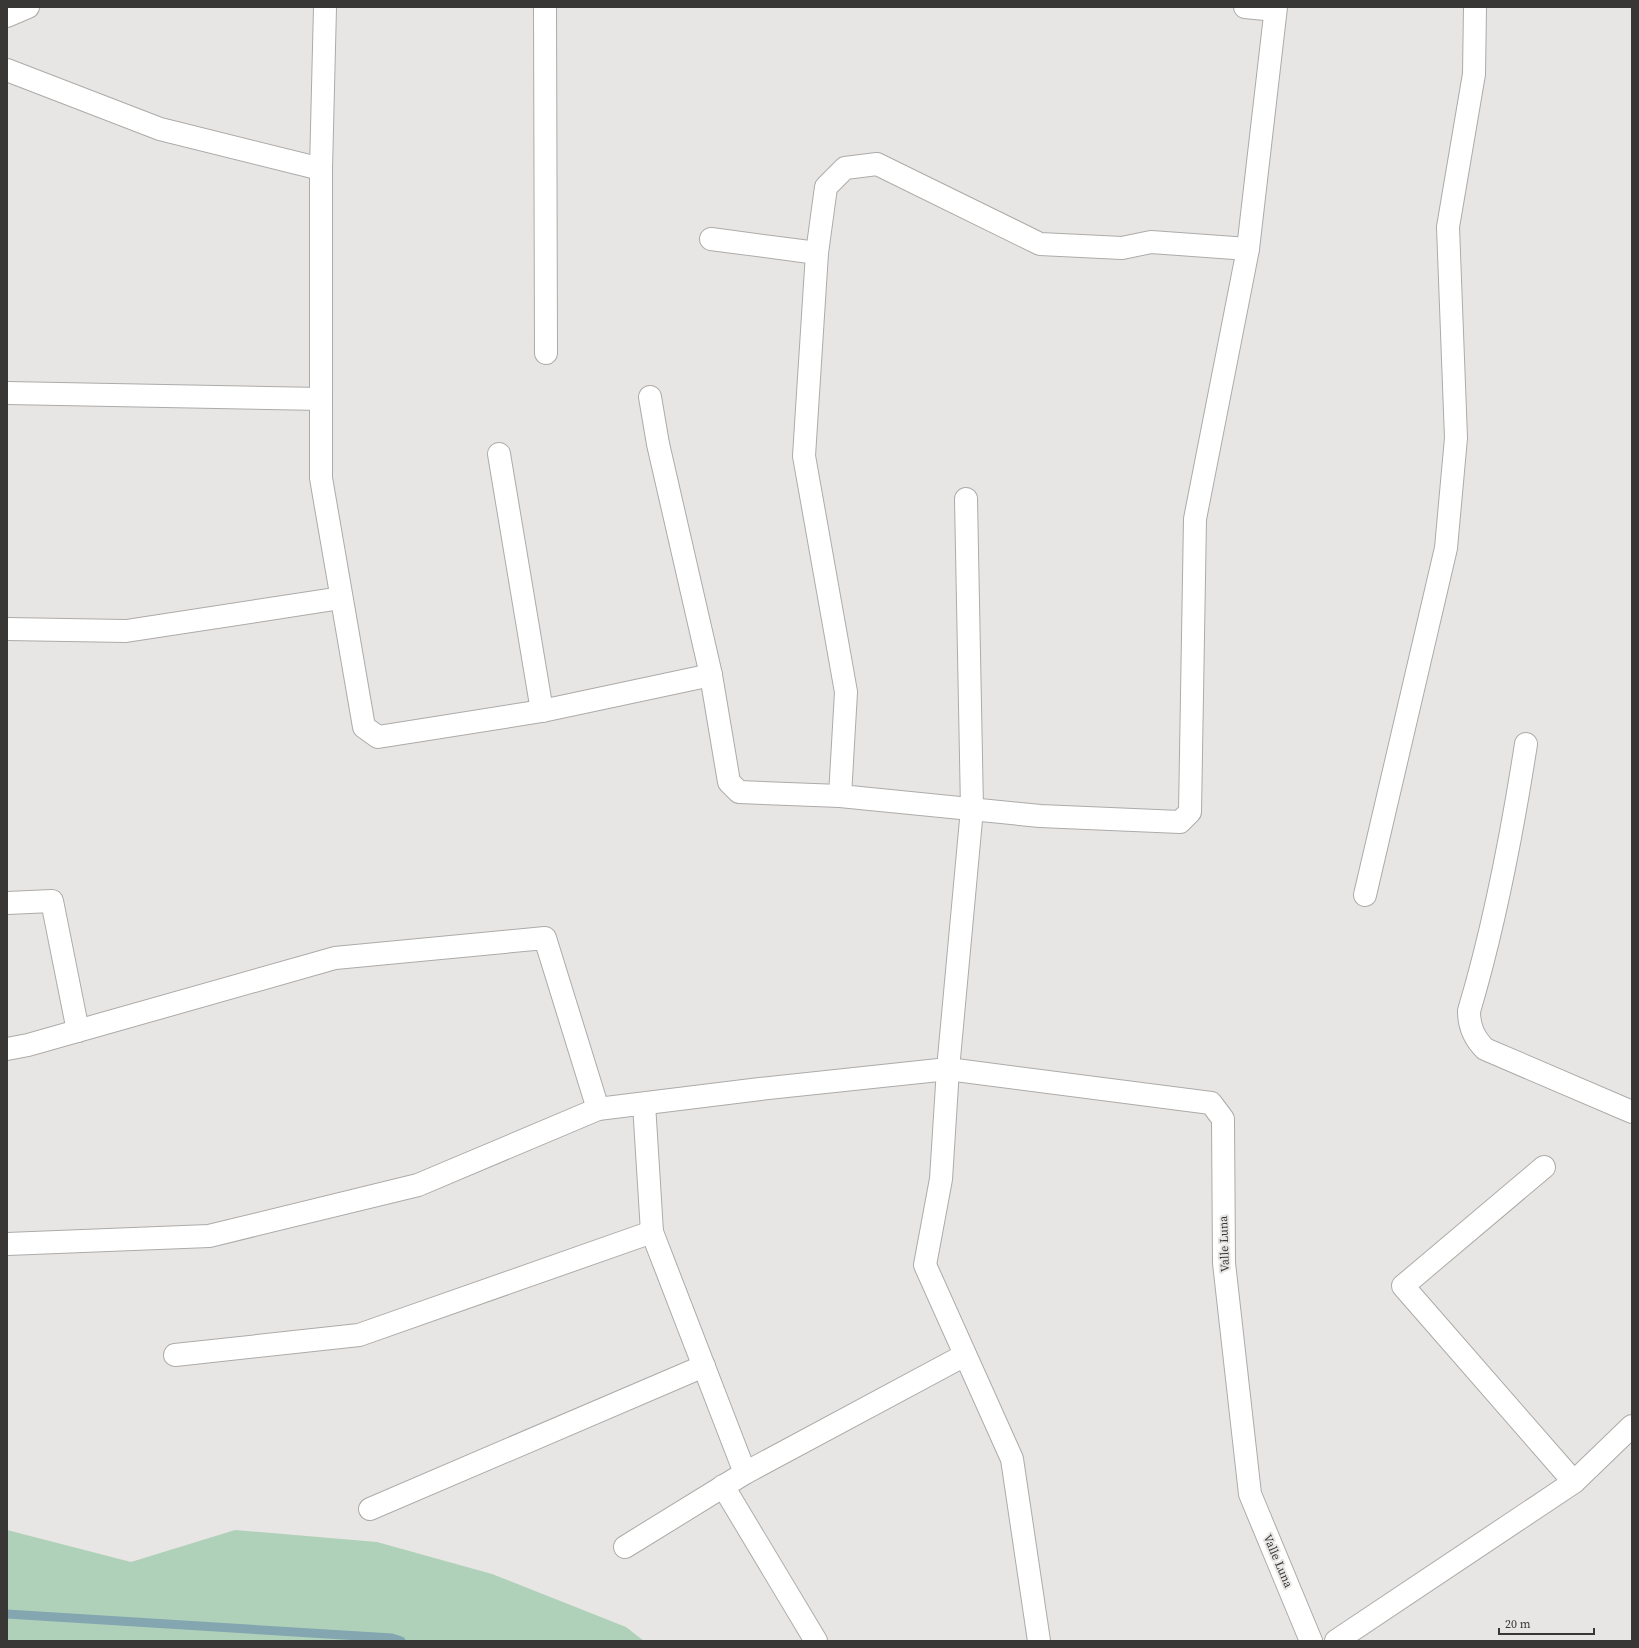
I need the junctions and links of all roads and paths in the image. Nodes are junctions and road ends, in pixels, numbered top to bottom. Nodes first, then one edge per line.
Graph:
1 (28, 7) edge
2 (325, 7) edge
3 (545, 7) edge
4 (1245, 7) edge
5 (1475, 7) edge
6 (1275, 8) edge
7 (7, 16) edge
8 (7, 70) edge
9 (321, 170) junction
10 (711, 239) dead end
11 (1248, 248) junction
12 (818, 253) junction
13 (546, 353) dead end
14 (7, 393) edge
15 (650, 397) dead end
16 (320, 399) junction
17 (499, 454) dead end
18 (966, 500) dead end
19 (341, 598) junction
20 (7, 628) edge
21 (711, 675) junction
22 (542, 711) junction
23 (1526, 744) dead end
24 (840, 796) junction
25 (972, 809) junction
26 (1365, 895) dead end
27 (7, 903) edge
28 (78, 1031) junction
29 (7, 1049) edge
30 (948, 1069) junction
31 (644, 1104) junction
32 (598, 1109) junction
33 (1632, 1112) edge
34 (1544, 1168) dead end
35 (652, 1232) junction
36 (7, 1244) edge
37 (175, 1355) dead end
38 (966, 1355) junction
39 (704, 1366) junction
40 (1632, 1426) edge
41 (745, 1473) junction
42 (1574, 1482) junction
43 (723, 1486) junction
44 (370, 1509) dead end
45 (625, 1547) dead end
46 (816, 1641) edge
47 (1039, 1641) edge
48 (1311, 1641) edge
49 (1336, 1641) edge

1 - 7 street
2 - 9 street
3 - 13 street
4 - 6 street
5 - 26 street
6 - 11 street
8 - 9 street
9 - 16 street
10 - 12 street
11 - 12 street
11 - 25 street
12 - 24 street
14 - 16 street
15 - 21 street
16 - 19 street
17 - 22 street
18 - 25 street
19 - 20 street
19 - 22 street
21 - 22 street
21 - 24 street
23 - 33 street
24 - 25 street
25 - 30 street
27 - 28 street
28 - 29 street
28 - 32 street
30 - 31 street, Valle Luna
30 - 38 street
30 - 48 street, Valle Luna
31 - 32 street, Valle Luna
31 - 35 street
32 - 36 street, Valle Luna
34 - 42 street
35 - 37 street
35 - 39 street
38 - 41 street
38 - 47 street
39 - 41 street
39 - 44 street
40 - 42 street
41 - 43 street
42 - 49 street
43 - 45 street
43 - 46 street

